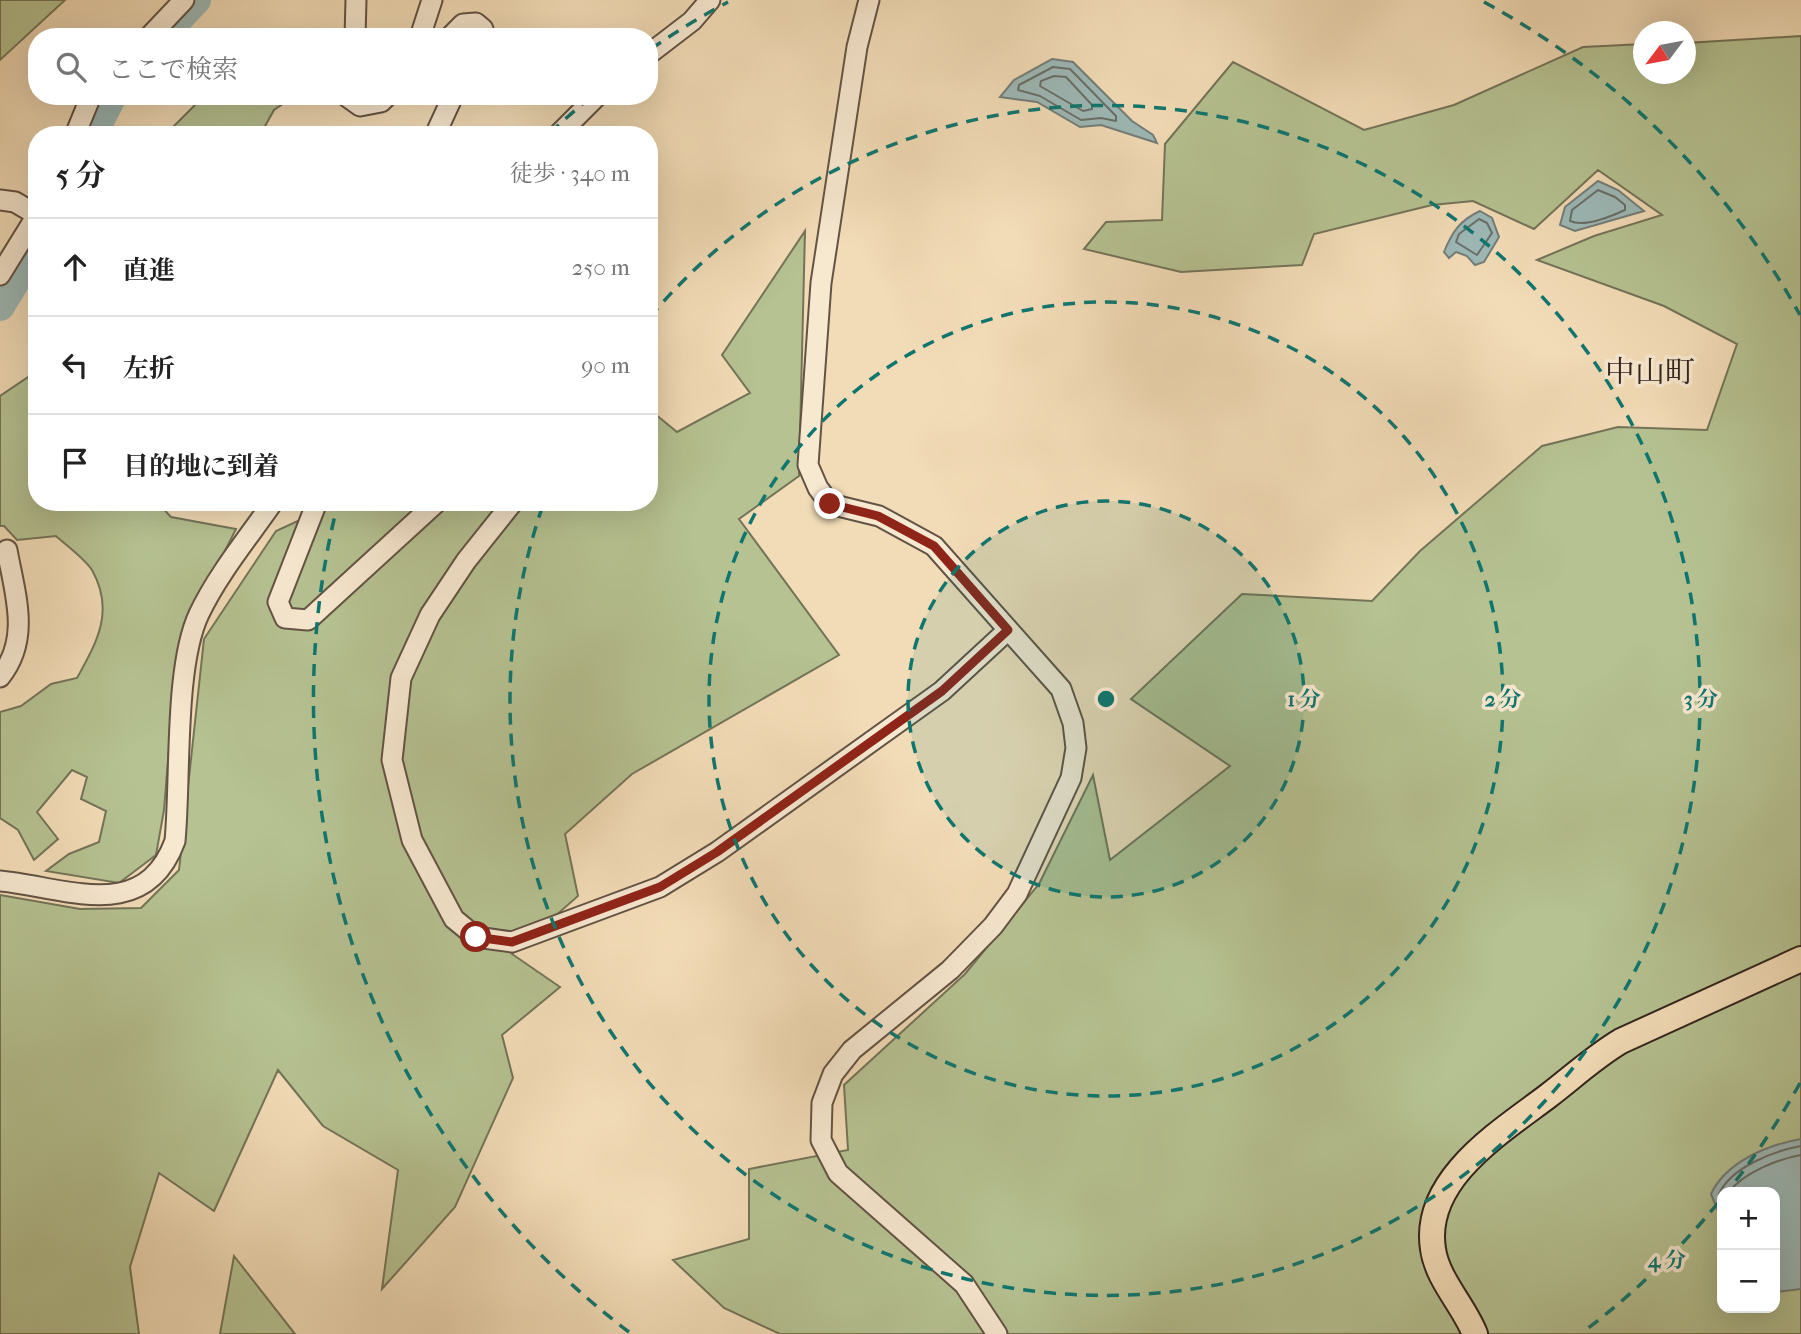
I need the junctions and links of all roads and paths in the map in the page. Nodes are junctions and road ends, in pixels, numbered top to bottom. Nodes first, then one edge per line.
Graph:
1 (184, 0) edge
2 (356, 0) edge
3 (432, 0) edge
4 (710, 0) edge
5 (869, 0) edge
6 (158, 28) edge
7 (355, 28) edge
8 (423, 28) edge
9 (459, 28) edge
10 (482, 28) edge
11 (658, 47) edge
12 (87, 105) edge
13 (449, 105) edge
14 (588, 105) edge
15 (79, 126) edge
16 (439, 126) edge
17 (567, 126) edge
18 (0, 200) edge
19 (28, 210) edge
20 (28, 230) edge
21 (0, 275) edge
22 (267, 511) edge
23 (313, 511) edge
24 (427, 511) edge
25 (506, 511) edge
26 (7, 550) dead end
27 (1008, 630) junction
28 (0, 677) edge
29 (0, 881) edge
30 (1801, 959) edge
31 (997, 1334) edge
32 (1475, 1334) edge

1 - 6 street
2 - 7 street
3 - 8 street
4 - 11 street
5 - 27 street
9 - 10 street
12 - 15 street
13 - 16 street
14 - 17 street
18 - 19 street
20 - 21 street
22 - 29 street
23 - 24 street
25 - 27 street
26 - 28 street
27 - 31 street
30 - 32 main road

